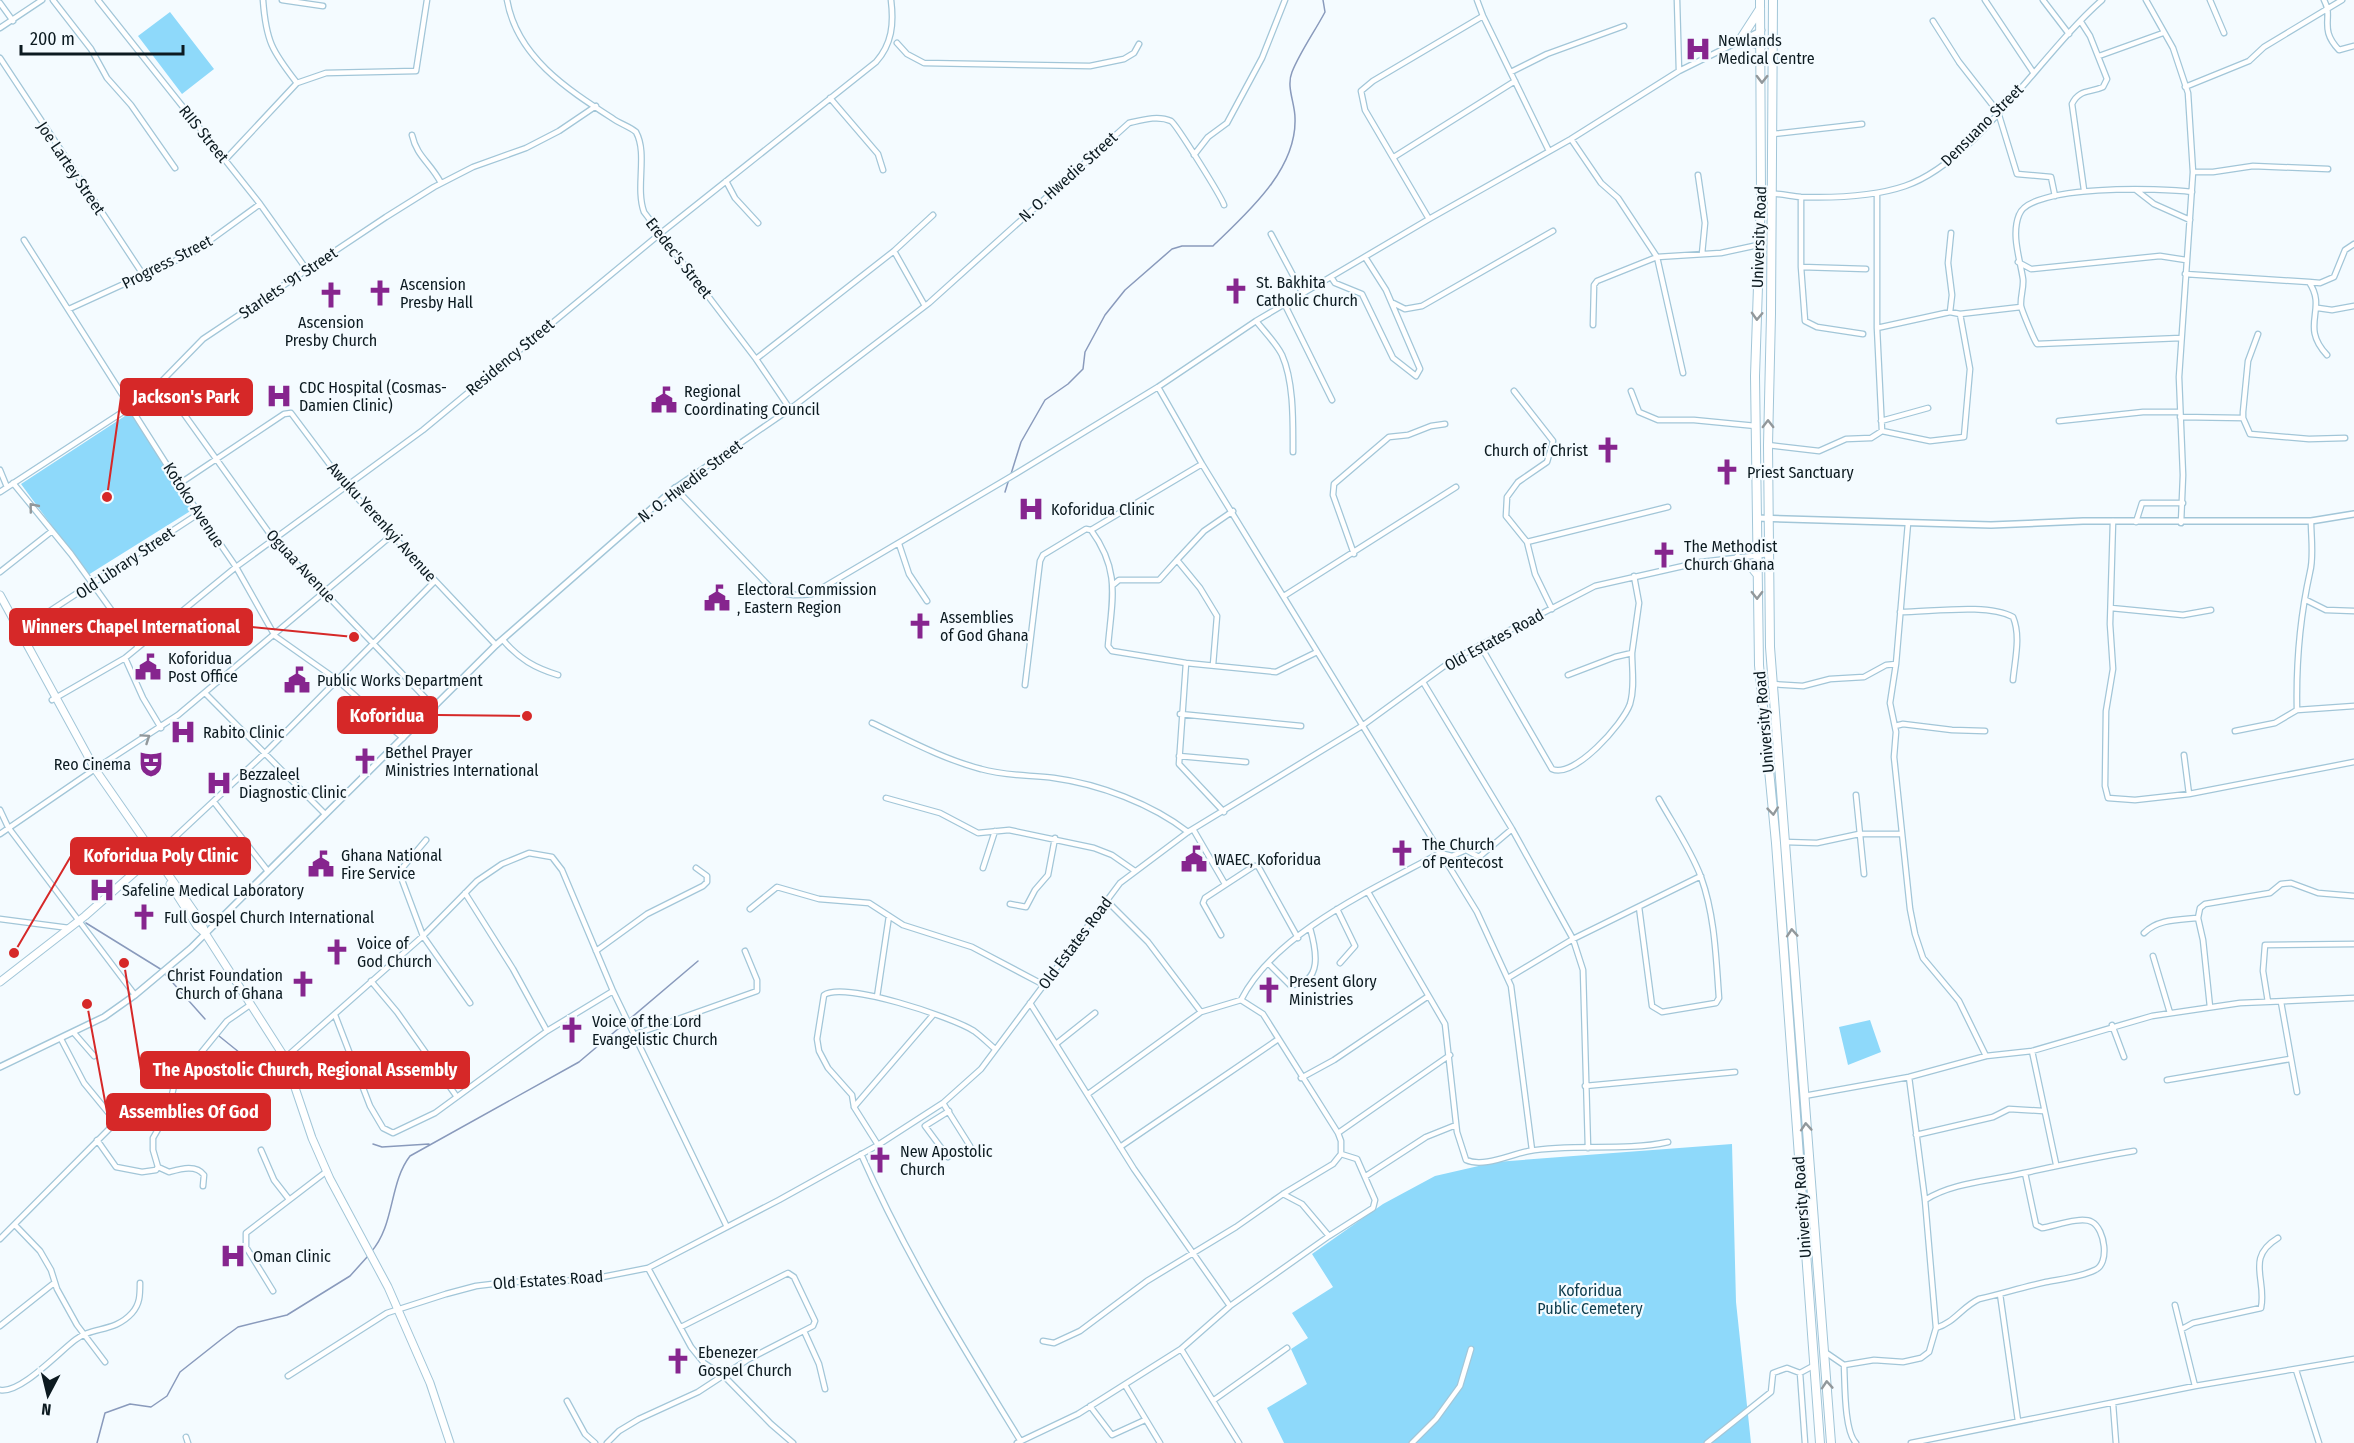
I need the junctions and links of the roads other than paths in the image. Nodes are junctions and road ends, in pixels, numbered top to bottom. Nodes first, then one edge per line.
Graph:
1 (42, 0) edge
2 (53, 0) edge
3 (98, 0) edge
4 (263, 0) edge
5 (282, 0) edge
6 (427, 0) edge
7 (507, 0) edge
8 (891, 0) edge
9 (1285, 0) edge
10 (1478, 0) edge
11 (1677, 0) edge
12 (1773, 0) edge
13 (1985, 0) edge
14 (2043, 0) edge
15 (2102, 0) edge
16 (2146, 0) edge
17 (2210, 0) edge
18 (2324, 0) edge
19 (2342, 0) edge
20 (0, 3) edge
21 (1760, 4) edge
22 (323, 6) dead end
23 (2329, 10) junction
24 (1483, 16) junction
25 (13, 21) junction
26 (1933, 21) dead end
27 (2080, 22) junction
28 (1773, 25) junction
29 (1624, 26) dead end
30 (0, 28) edge
31 (1762, 30) junction
32 (2163, 33) junction
33 (2224, 33) dead end
34 (2069, 34) junction
35 (1740, 40) junction
36 (897, 43) dead end
37 (1139, 44) dead end
38 (1762, 45) junction
39 (2354, 46) edge
40 (2099, 56) junction
41 (0, 58) edge
42 (1679, 71) junction
43 (1511, 72) junction
44 (2033, 72) junction
45 (1515, 81) junction
46 (297, 83) junction
47 (2185, 87) junction
48 (830, 98) junction
49 (596, 106) junction
50 (1998, 112) junction
51 (1862, 124) dead end
52 (1772, 134) junction
53 (412, 135) dead end
54 (1570, 139) junction
55 (1549, 151) junction
56 (1194, 155) junction
57 (1394, 157) junction
58 (225, 160) junction
59 (175, 168) dead end
60 (883, 170) dead end
61 (2328, 170) dead end
62 (2193, 172) junction
63 (1698, 175) dead end
64 (726, 182) junction
65 (441, 183) junction
66 (2134, 189) junction
67 (2084, 190) junction
68 (2192, 192) junction
69 (1770, 193) junction
70 (1876, 194) junction
71 (1761, 196) junction
72 (2055, 196) junction
73 (1802, 197) junction
74 (260, 204) junction
75 (1224, 205) dead end
76 (933, 215) dead end
77 (1429, 219) junction
78 (2190, 220) junction
79 (758, 223) dead end
80 (1553, 231) dead end
81 (661, 233) junction
82 (1951, 233) dead end
83 (1271, 234) dead end
84 (24, 240) dead end
85 (2354, 244) edge
86 (1758, 245) junction
87 (894, 251) junction
88 (1702, 254) junction
89 (1365, 257) junction
90 (1657, 257) junction
91 (2186, 260) junction
92 (2018, 262) junction
93 (1802, 267) junction
94 (1866, 269) dead end
95 (2031, 269) junction
96 (307, 270) junction
97 (2185, 274) junction
98 (144, 276) junction
99 (1332, 277) junction
100 (2023, 278) junction
101 (2309, 282) junction
102 (1303, 294) junction
103 (1393, 303) junction
104 (1285, 305) junction
105 (925, 306) junction
106 (2354, 306) edge
107 (2021, 307) junction
108 (2318, 308) junction
109 (69, 309) junction
110 (1950, 312) junction
111 (1960, 314) junction
112 (1257, 321) junction
113 (1593, 325) dead end
114 (1877, 328) junction
115 (1863, 334) dead end
116 (2258, 334) dead end
117 (2181, 338) junction
118 (2327, 355) dead end
119 (756, 359) junction
120 (1683, 373) dead end
121 (161, 382) junction
122 (1158, 387) junction
123 (1514, 391) dead end
124 (1631, 391) dead end
125 (1332, 400) dead end
126 (131, 406) junction
127 (1928, 408) dead end
128 (790, 409) junction
129 (2180, 414) junction
130 (2243, 418) junction
131 (1881, 421) junction
132 (2059, 421) dead end
133 (1445, 424) dead end
134 (1756, 426) junction
135 (1882, 431) junction
136 (2345, 438) dead end
137 (1768, 445) junction
138 (1293, 452) dead end
139 (216, 459) junction
140 (1202, 464) junction
141 (0, 470) edge
142 (13, 483) junction
143 (179, 484) junction
144 (345, 485) junction
145 (7, 487) junction
146 (1456, 487) dead end
147 (675, 488) junction
148 (0, 492) edge
149 (2183, 503) junction
150 (1668, 507) dead end
151 (1233, 511) junction
152 (198, 514) junction
153 (2354, 514) edge
154 (1756, 518) junction
155 (1769, 518) junction
156 (2113, 521) junction
157 (2311, 521) junction
158 (2136, 522) junction
159 (1908, 523) junction
160 (2181, 523) junction
161 (1091, 530) junction
162 (52, 531) junction
163 (392, 535) junction
164 (275, 541) junction
165 (1527, 542) junction
166 (898, 544) junction
167 (1354, 554) junction
168 (1768, 554) junction
169 (1757, 555) junction
170 (1738, 558) junction
171 (1177, 560) junction
172 (236, 567) junction
173 (0, 572) edge
174 (1757, 574) junction
175 (1634, 576) junction
176 (435, 582) junction
177 (93, 585) junction
178 (1113, 585) junction
179 (325, 592) junction
180 (0, 595) edge
181 (1284, 596) junction
182 (2306, 600) junction
183 (927, 601) dead end
184 (0, 603) edge
185 (2111, 608) junction
186 (1552, 609) junction
187 (2211, 610) dead end
188 (2354, 611) edge
189 (2, 612) edge
190 (1900, 612) junction
191 (21, 630) junction
192 (275, 636) junction
193 (503, 640) junction
194 (375, 644) junction
195 (496, 645) junction
196 (1480, 645) junction
197 (138, 647) junction
198 (1317, 652) junction
199 (1632, 653) junction
200 (125, 658) junction
201 (1186, 663) junction
202 (1896, 664) junction
203 (1213, 665) junction
204 (558, 675) dead end
205 (1568, 675) dead end
206 (336, 679) junction
207 (2013, 680) dead end
208 (1423, 682) junction
209 (1772, 684) junction
210 (1025, 685) dead end
211 (205, 693) junction
212 (54, 699) junction
213 (2354, 706) edge
214 (435, 708) junction
215 (2297, 710) junction
216 (1180, 714) junction
217 (872, 723) dead end
218 (1301, 726) dead end
219 (1362, 726) junction
220 (1895, 726) junction
221 (161, 728) junction
222 (1985, 731) dead end
223 (2235, 731) dead end
224 (403, 738) junction
225 (265, 753) junction
226 (2184, 755) dead end
227 (1179, 756) junction
228 (1246, 762) dead end
229 (2354, 762) edge
230 (94, 770) junction
231 (2189, 794) junction
232 (1856, 795) dead end
233 (886, 798) dead end
234 (1659, 799) dead end
235 (214, 802) junction
236 (0, 810) edge
237 (1224, 812) junction
238 (324, 813) junction
239 (8, 827) junction
240 (1193, 829) junction
241 (1512, 829) junction
242 (995, 831) junction
243 (1188, 832) junction
244 (0, 834) edge
245 (1859, 834) junction
246 (1902, 834) junction
247 (1055, 838) junction
248 (426, 840) dead end
249 (1785, 842) junction
250 (1776, 843) junction
251 (1440, 853) junction
252 (154, 856) junction
253 (696, 868) dead end
254 (983, 868) dead end
255 (267, 870) junction
256 (1135, 871) junction
257 (1864, 874) dead end
258 (1701, 876) junction
259 (1225, 884) junction
260 (1368, 892) junction
261 (465, 893) junction
262 (2354, 896) edge
263 (1107, 901) junction
264 (1010, 904) dead end
265 (1639, 907) junction
266 (750, 909) dead end
267 (1337, 909) junction
268 (889, 916) junction
269 (2198, 918) junction
270 (0, 919) edge
271 (80, 921) junction
272 (70, 928) junction
273 (1310, 928) junction
274 (205, 933) junction
275 (2144, 933) dead end
276 (1221, 935) dead end
277 (423, 936) junction
278 (1298, 938) junction
279 (1573, 939) junction
280 (2354, 944) edge
281 (596, 951) junction
282 (745, 951) dead end
283 (2152, 956) dead end
284 (1268, 963) junction
285 (1340, 963) dead end
286 (1508, 978) junction
287 (371, 981) junction
288 (0, 982) edge
289 (1044, 985) junction
290 (614, 991) junction
291 (135, 995) junction
292 (877, 997) junction
293 (1427, 997) junction
294 (2354, 998) edge
295 (1241, 1000) junction
296 (2268, 1002) junction
297 (2281, 1002) junction
298 (470, 1003) dead end
299 (1030, 1003) junction
300 (250, 1005) junction
301 (2210, 1007) junction
302 (1201, 1012) junction
303 (2170, 1012) junction
304 (1095, 1013) dead end
305 (335, 1015) junction
306 (933, 1015) junction
307 (2112, 1025) junction
308 (547, 1031) junction
309 (74, 1033) junction
310 (636, 1034) junction
311 (61, 1039) junction
312 (1277, 1040) junction
313 (1056, 1044) junction
314 (995, 1049) junction
315 (2032, 1051) junction
316 (1450, 1055) junction
317 (94, 1056) dead end
318 (1986, 1056) junction
319 (2124, 1057) dead end
320 (285, 1058) junction
321 (2290, 1059) junction
322 (0, 1067) edge
323 (1735, 1072) dead end
324 (1909, 1077) junction
325 (1301, 1078) junction
326 (2167, 1080) dead end
327 (1585, 1086) junction
328 (2297, 1092) dead end
329 (1088, 1094) junction
330 (1804, 1096) junction
331 (457, 1097) junction
332 (943, 1103) junction
333 (854, 1107) junction
334 (949, 1111) junction
335 (2043, 1111) junction
336 (1456, 1125) junction
337 (1338, 1133) junction
338 (1916, 1135) junction
339 (97, 1140) junction
340 (1668, 1142) dead end
341 (878, 1145) junction
342 (970, 1146) dead end
343 (1120, 1147) junction
344 (1588, 1148) junction
345 (261, 1150) dead end
346 (1532, 1150) junction
347 (2134, 1151) dead end
348 (861, 1154) junction
349 (1341, 1154) junction
350 (948, 1157) dead end
351 (2056, 1164) junction
352 (158, 1167) junction
353 (327, 1171) junction
354 (2025, 1173) junction
355 (1366, 1176) junction
356 (203, 1186) dead end
357 (1283, 1194) junction
358 (288, 1198) junction
359 (1925, 1200) junction
360 (15, 1225) junction
361 (727, 1227) junction
362 (1329, 1236) junction
363 (2278, 1238) dead end
364 (0, 1239) edge
365 (1193, 1254) junction
366 (648, 1268) junction
367 (54, 1283) junction
368 (140, 1283) dead end
369 (273, 1291) dead end
370 (2000, 1294) junction
371 (2175, 1305) dead end
372 (1230, 1306) junction
373 (398, 1309) junction
374 (0, 1326) edge
375 (681, 1327) junction
376 (1936, 1328) junction
377 (2182, 1329) junction
378 (804, 1331) junction
379 (85, 1332) junction
380 (1042, 1341) dead end
381 (1287, 1348) dead end
382 (1181, 1349) junction
383 (1471, 1349) dead end
384 (1825, 1352) junction
385 (2354, 1359) edge
386 (105, 1362) dead end
387 (1844, 1365) junction
388 (1813, 1366) junction
389 (2296, 1370) junction
390 (1800, 1373) junction
391 (288, 1376) dead end
392 (725, 1377) junction
393 (1125, 1385) junction
394 (2195, 1386) junction
395 (825, 1389) dead end
396 (0, 1390) edge
397 (1214, 1400) junction
398 (567, 1401) dead end
399 (2112, 1404) junction
400 (1090, 1406) junction
401 (1145, 1420) junction
402 (2018, 1421) junction
403 (186, 1437) dead end
404 (1019, 1441) edge
405 (188, 1443) edge
406 (450, 1443) edge
407 (595, 1443) edge
408 (607, 1443) edge
409 (794, 1443) edge
410 (1161, 1443) edge
411 (1239, 1443) edge
412 (1412, 1443) edge
413 (1707, 1443) edge
414 (1805, 1443) edge
415 (1820, 1443) edge
416 (1831, 1443) edge
417 (1856, 1443) edge
418 (1911, 1443) edge
419 (2116, 1443) edge
420 (2319, 1443) edge

1 - 25 street
2 - 59 street
3 - 58 street, RIIS Street
4 - 46 street
5 - 22 street
6 - 46 street
7 - 49 street, Eredec's Street
8 - 48 street, Residency Street
9 - 56 street
10 - 24 street
11 - 42 street
12 - 28 highway, University Road
13 - 44 street
14 - 34 street
15 - 27 street, Densuano Street
16 - 32 street
17 - 33 street
18 - 23 street
19 - 23 street
20 - 25 street
21 - 31 highway, University Road
21 - 35 highway
23 - 39 street
23 - 47 street
24 - 43 street
24 - 57 street
25 - 30 street
26 - 50 street
27 - 34 street, Densuano Street
27 - 40 street
28 - 31 street
28 - 52 highway, University Road
29 - 43 street
31 - 35 street
31 - 38 highway, University Road
32 - 40 street
32 - 47 street
34 - 44 street, Densuano Street
35 - 38 highway
35 - 42 street
36 - 37 street
38 -> 71 highway, University Road
40 - 67 street
41 - 98 street, Joe Lartey Street
42 - 54 street
43 - 45 street
44 - 50 street, Densuano Street
45 - 55 street
45 - 57 street
46 - 58 street
47 - 62 street
48 - 60 street
48 - 64 street, Residency Street
49 - 65 street, Starlets '91 Street
49 - 81 street, Eredec's Street
50 - 70 street, Densuano Street
50 - 72 street
51 - 52 street
52 - 69 highway, University Road
53 - 65 street
54 - 55 street
54 - 90 street
55 - 77 street
56 - 75 street, N. O. Hwedie Street
56 - 105 street, N. O. Hwedie Street
57 - 77 street
58 - 74 street, RIIS Street
61 - 62 street
62 - 68 street
63 - 88 street
64 - 79 street
64 - 81 street, Residency Street
65 - 96 street, Starlets '91 Street
66 - 67 street
66 - 68 street
66 - 78 street
67 - 72 street
68 - 78 street
69 - 71 street, Densuano Street
69 - 73 street, Densuano Street
137 -> 69 highway, University Road
70 - 73 street, Densuano Street
70 - 114 street
71 - 86 highway, University Road
72 - 92 street
73 - 93 street
74 - 96 street, RIIS Street
74 - 98 street, Progress Street
76 - 87 street
77 - 89 street
78 - 91 street
80 - 103 street
81 - 119 street, Eredec's Street
81 - 144 street, Residency Street
82 - 110 street
83 - 102 street
84 - 109 street, Kotoko Avenue
85 - 101 street
86 - 88 street
86 -> 134 highway, University Road
87 - 105 street
87 - 119 street
88 - 90 street
89 - 99 street
89 - 103 street
90 - 113 street
90 - 120 street
91 - 95 street
91 - 97 street
92 - 95 street
92 - 100 street
93 - 94 street
93 - 115 street
95 - 100 street
96 - 121 street, Starlets '91 Street
97 - 101 street
97 - 117 street
98 - 109 street, Progress Street
99 - 102 street
99 - 103 street
100 - 107 street
101 - 108 street
102 - 104 street
104 - 112 street
104 - 125 street
105 - 128 street, N. O. Hwedie Street
106 - 108 street
107 - 111 street
107 - 117 street
108 - 118 street
109 - 126 street, Kotoko Avenue
110 - 111 street
110 - 114 street
111 - 135 street
112 - 122 street
112 - 138 street
114 - 131 street
116 - 130 street
117 - 129 street
119 - 128 street, Eredec's Street
121 - 126 street, Starlets '91 Street
121 - 139 street, Oguaa Avenue
122 - 140 street
122 - 166 street
123 - 165 street
124 - 134 street
126 - 142 street, Starlets '91 Street
126 - 143 street, Kotoko Avenue
127 - 131 street
128 - 147 street, N. O. Hwedie Street
129 - 130 street
129 - 132 street
129 - 149 street
130 - 136 street
131 - 135 street
133 - 167 street
134 - 154 highway, University Road
135 - 137 street
137 - 155 highway, University Road
139 - 143 street, Awuku Yerenkyi Avenue
139 - 144 street, Awuku Yerenkyi Avenue
139 - 164 street, Oguaa Avenue
140 - 151 street
140 - 161 street
141 - 145 street
142 - 145 street, Starlets '91 Street
162 -> 142 street
143 - 152 street, Kotoko Avenue
144 - 163 street, Awuku Yerenkyi Avenue
144 - 164 street, Residency Street
145 - 148 street, Starlets '91 Street
146 - 167 street
147 - 166 street
147 - 193 street, N. O. Hwedie Street
149 - 158 street
149 - 160 street
150 - 165 street
151 - 171 street
151 - 181 street
152 - 172 street, Kotoko Avenue
152 - 177 street, Old Library Street
153 - 157 street
154 - 155 street
154 - 169 highway, University Road
155 - 159 street
155 - 168 highway, University Road
156 - 158 street
156 - 159 street
156 - 185 street
157 - 160 street
157 - 182 street
158 - 160 street
159 - 190 street
161 - 178 street
161 - 210 street
162 - 173 street
162 - 177 street
163 - 176 street, Awuku Yerenkyi Avenue
163 - 179 street
164 - 172 street, Residency Street
164 - 179 street, Oguaa Avenue
165 - 186 street
166 - 183 street
167 - 181 street
168 - 169 street, Old Estates Road
168 - 209 highway, University Road
169 - 170 street, Old Estates Road
169 - 174 highway, University Road
170 - 174 highway
170 - 175 street, Old Estates Road
171 - 178 street
171 - 203 street
172 - 192 street, Kotoko Avenue
172 - 197 street, Residency Street
174 -> 250 highway, University Road
175 - 186 street, Old Estates Road
175 - 199 street
176 - 194 street
176 - 195 street, Awuku Yerenkyi Avenue
177 - 191 street, Old Library Street
177 - 197 street
178 - 201 street
179 - 192 street
179 - 194 street, Oguaa Avenue
180 - 191 main road
181 - 198 street
182 - 188 street
182 - 215 street
184 - 189 main road
185 - 187 street
185 - 231 street
186 - 196 street, Old Estates Road
189 - 212 main road
190 - 202 street
190 - 207 street
191 - 212 main road
192 - 206 street, Kotoko Avenue
192 - 211 street
193 - 195 street, N. O. Hwedie Street
193 - 204 street
194 - 206 street
194 - 214 street, Oguaa Avenue
195 - 214 street, N. O. Hwedie Street
196 - 199 street
196 - 208 street, Old Estates Road
197 - 200 street, Residency Street
198 - 203 street
198 - 219 street
199 - 205 street
200 - 212 street, Residency Street
200 - 221 street
201 - 203 street
201 - 216 street
202 - 209 street
202 - 220 street
206 - 224 street, Kotoko Avenue
206 - 225 street
208 - 219 street, Old Estates Road
208 - 241 street
209 - 249 highway, University Road
211 - 221 street
211 - 225 street
212 - 230 main road
213 - 215 street
214 - 224 street, N. O. Hwedie Street
215 - 223 street
216 - 218 street
216 - 227 street
217 - 243 street
219 - 237 street, Old Estates Road
219 - 251 street
220 - 222 street
220 - 246 street
230 -> 221 street
224 - 238 street, N. O. Hwedie Street
225 - 235 street
225 - 238 street
226 - 231 street
227 - 228 street
227 - 237 street
229 - 231 street
230 - 239 street
230 - 252 main road
232 - 245 street
233 - 242 street
234 - 258 street
235 - 252 street
235 - 255 street
236 - 239 street
237 - 240 street, Old Estates Road
238 - 255 street, N. O. Hwedie Street
239 - 244 street
239 - 271 street
240 - 243 street, Old Estates Road
240 - 259 street
241 - 251 street
241 - 279 street
242 - 247 street
242 - 254 street
243 - 256 street, Old Estates Road
245 - 246 street
245 - 249 street
245 - 257 street
246 - 318 street
247 - 256 street
247 - 264 street
248 - 277 street
249 - 250 street
330 -> 249 highway, University Road
250 - 388 highway, University Road
251 - 260 street
251 - 286 street
252 - 271 main road
252 - 274 main road
253 - 281 street
255 - 274 street, N. O. Hwedie Street
256 - 263 street, Old Estates Road
258 - 265 street
258 - 265 street
259 - 276 street
259 - 278 street
260 - 267 street
260 - 293 street
261 - 277 street
261 - 281 street
261 - 308 street
262 - 269 street
263 - 289 street, Old Estates Road
263 - 302 street
265 - 279 street
266 - 268 street
267 - 273 street
267 - 285 street
268 - 289 street
268 - 292 street
269 - 275 street
269 - 301 street
270 - 272 street
271 - 272 main road
271 - 291 street
272 - 288 main road
273 - 278 street
273 - 284 street
274 - 291 street, N. O. Hwedie Street
274 - 300 main road
277 - 287 street
277 - 298 street
278 - 284 street
279 - 286 street
279 - 327 street
280 - 296 street
281 - 290 street
282 - 310 street
283 - 303 street
284 - 295 street
286 - 346 street
287 - 305 street
287 - 331 street
289 - 299 street, Old Estates Road
290 - 308 street
290 - 310 street
291 - 309 street, N. O. Hwedie Street
292 - 306 street
292 - 333 street
293 - 316 street
293 - 325 street
294 - 297 street
295 - 302 street
295 - 312 street
296 - 297 street
296 - 301 street
297 - 321 street
299 - 313 street
299 - 314 street, Old Estates Road
300 - 320 main road
300 - 352 street
301 - 303 street
302 - 329 street
303 - 307 street
304 - 313 street
305 - 320 street
305 - 331 street
306 - 314 street
306 - 333 street
307 - 315 street
307 - 319 street
308 - 331 street
309 - 311 street, N. O. Hwedie Street
309 - 317 street
310 - 361 street
311 - 322 street, N. O. Hwedie Street
311 - 339 street
312 - 325 street
312 - 343 street
313 - 329 street
314 - 332 street, Old Estates Road
315 - 318 street
315 - 335 street
316 - 336 street
316 - 337 street
318 - 324 street
320 - 353 main road
321 - 326 street
321 - 328 street
323 - 327 street
324 - 330 street
324 - 338 street
325 - 337 street
327 - 344 street
329 - 343 street
384 -> 330 highway, University Road
332 - 334 street
332 - 341 street, Old Estates Road
333 - 341 street
334 - 342 street
334 - 350 street
335 - 338 street
335 - 351 street
336 - 346 street
336 - 355 street
337 - 349 street
338 - 359 street
339 - 352 street
339 - 360 street
340 - 344 street
341 - 348 street, Old Estates Road
343 - 365 street
344 - 346 street
345 - 358 street
347 - 351 street
348 - 361 street, Old Estates Road
348 - 404 street
349 - 355 street
349 - 357 street
351 - 354 street
352 - 356 street
353 - 358 street
353 - 373 main road
354 - 359 street
354 - 370 street
355 - 362 street
357 - 362 street
357 - 365 street
358 - 369 street
359 - 376 street
360 - 364 street
360 - 367 street
361 - 366 street, Old Estates Road
362 - 372 street
363 - 377 street
365 - 372 street
365 - 380 street
366 - 373 street, Old Estates Road
366 - 375 street
367 - 374 street
367 - 379 street
368 - 379 street
370 - 376 street
370 - 402 street
371 - 377 street
372 - 382 street
373 - 391 street, Old Estates Road
373 - 406 main road
375 - 378 street
375 - 392 street
376 - 387 street
377 - 394 street
378 - 392 street
378 - 395 street
379 - 386 street
379 - 396 street
381 - 397 street
382 - 393 street
382 - 397 street
383 - 412 street
384 - 387 street
416 -> 384 highway, University Road
385 - 389 street
387 - 417 street
388 - 390 street
388 - 415 highway, University Road
389 - 394 street
389 - 420 street
390 - 413 street
390 - 414 street
392 - 408 street
392 - 409 street
393 - 400 street
393 - 401 street
394 - 399 street
397 - 411 street
398 - 407 street
399 - 402 street
399 - 419 street
400 - 401 street
400 - 404 street
401 - 410 street
402 - 418 street
403 - 405 street

